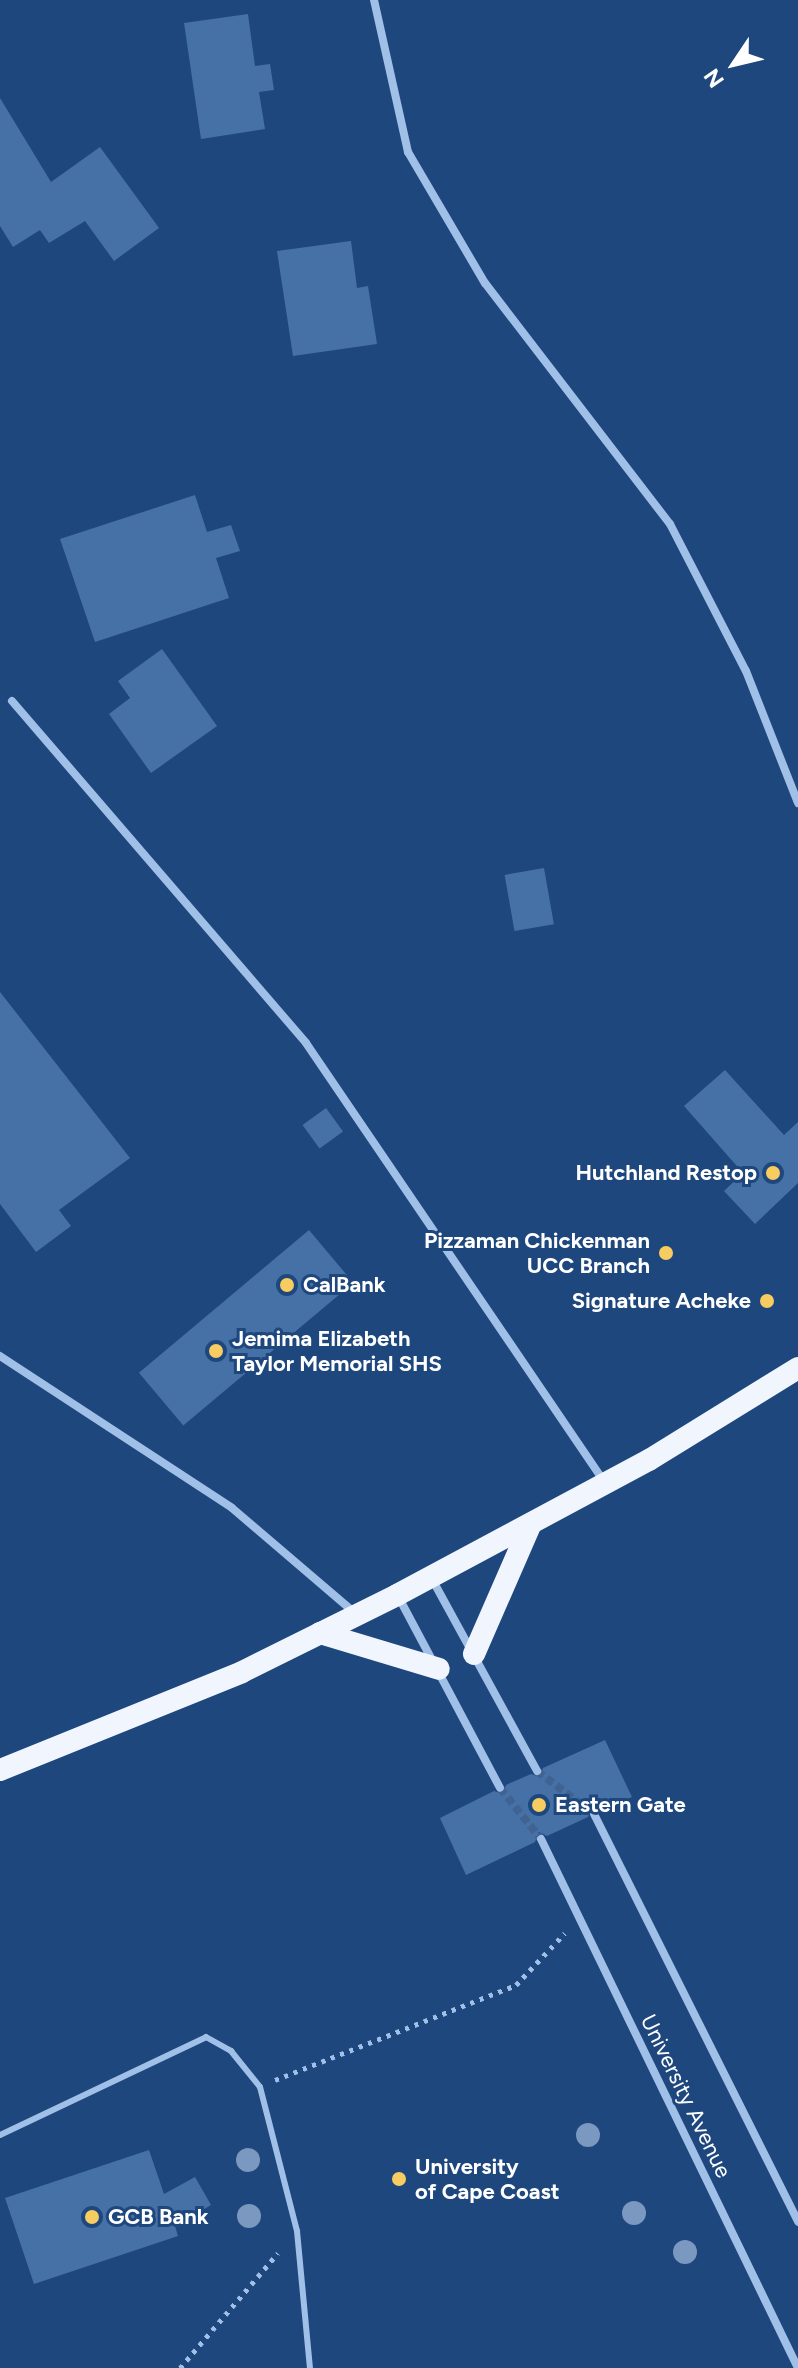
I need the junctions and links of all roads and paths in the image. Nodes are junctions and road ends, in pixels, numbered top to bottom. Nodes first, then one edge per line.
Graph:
1 (374, 0) edge
2 (12, 701) dead end
3 (798, 803) edge
4 (0, 1356) edge
5 (798, 1368) edge
6 (606, 1485) junction
7 (530, 1526) junction
8 (431, 1578) junction
9 (397, 1595) junction
10 (357, 1615) junction
11 (320, 1633) junction
12 (474, 1654) junction
13 (439, 1669) junction
14 (0, 1770) edge
15 (537, 1771) tunnel mouth
16 (500, 1788) tunnel mouth
17 (594, 1814) tunnel mouth
18 (541, 1839) tunnel mouth
19 (579, 1919) junction
20 (260, 2087) junction
21 (0, 2135) edge
22 (798, 2222) edge
23 (297, 2231) junction
24 (180, 2368) edge
25 (310, 2368) edge
26 (798, 2368) edge

1 - 3 street
2 - 6 street
4 - 10 street
5 - 6 highway
6 - 7 highway
7 - 8 highway
7 - 12 highway
8 - 9 highway
8 - 12 street
9 - 10 highway
9 - 13 street
10 - 11 highway
11 - 13 highway
11 - 14 highway
12 - 15 street
13 - 16 street
17 - 22 street, University Avenue
18 - 19 street, University Avenue
19 - 20 path
19 - 26 street, University Avenue
20 - 21 lane
20 - 23 lane
23 - 24 path
23 - 25 lane

